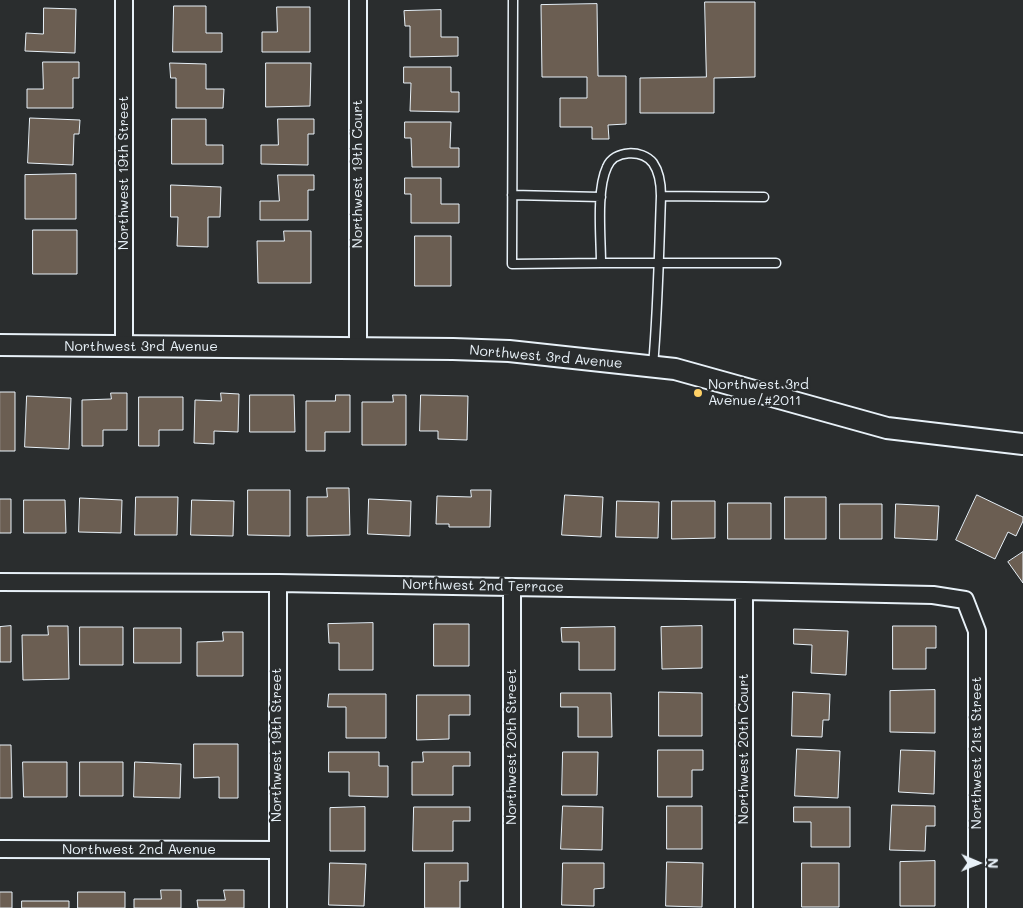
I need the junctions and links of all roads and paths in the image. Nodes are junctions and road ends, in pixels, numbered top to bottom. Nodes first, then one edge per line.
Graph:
1 (124, 0) edge
2 (358, 0) edge
3 (513, 0) edge
4 (512, 195) junction
5 (661, 196) junction
6 (601, 197) junction
7 (764, 197) dead end
8 (658, 263) junction
9 (601, 264) junction
10 (776, 264) dead end
11 (0, 345) edge
12 (124, 347) junction
13 (358, 348) junction
14 (653, 367) junction
15 (1023, 444) edge
16 (0, 582) edge
17 (278, 583) junction
18 (512, 587) junction
19 (744, 591) junction
20 (965, 600) joint
21 (0, 849) edge
22 (277, 850) junction
23 (278, 908) edge
24 (512, 908) edge
25 (744, 908) edge
26 (977, 908) edge

1 - 12 street, Northwest 19th Street
2 - 13 street, Northwest 19th Court
3 - 4 lane
4 - 6 lane
4 - 9 lane
5 - 6 lane
5 - 7 lane
5 - 8 lane
6 - 9 lane
8 - 9 lane
8 - 10 lane
8 - 14 lane
11 - 12 street, Northwest 3rd Avenue
12 - 13 street, Northwest 3rd Avenue
13 - 14 street, Northwest 3rd Avenue
14 - 15 street, Northwest 3rd Avenue
16 - 17 street, Northwest 2nd Terrace
17 - 18 street, Northwest 2nd Terrace
17 - 22 street, Northwest 19th Street
18 - 19 street, Northwest 2nd Terrace
18 - 24 street, Northwest 20th Street
19 - 20 street, Northwest 2nd Terrace
19 - 25 street, Northwest 20th Court
20 - 26 street, Northwest 21st Street
21 - 22 street, Northwest 2nd Avenue
22 - 23 street, Northwest 19th Street

